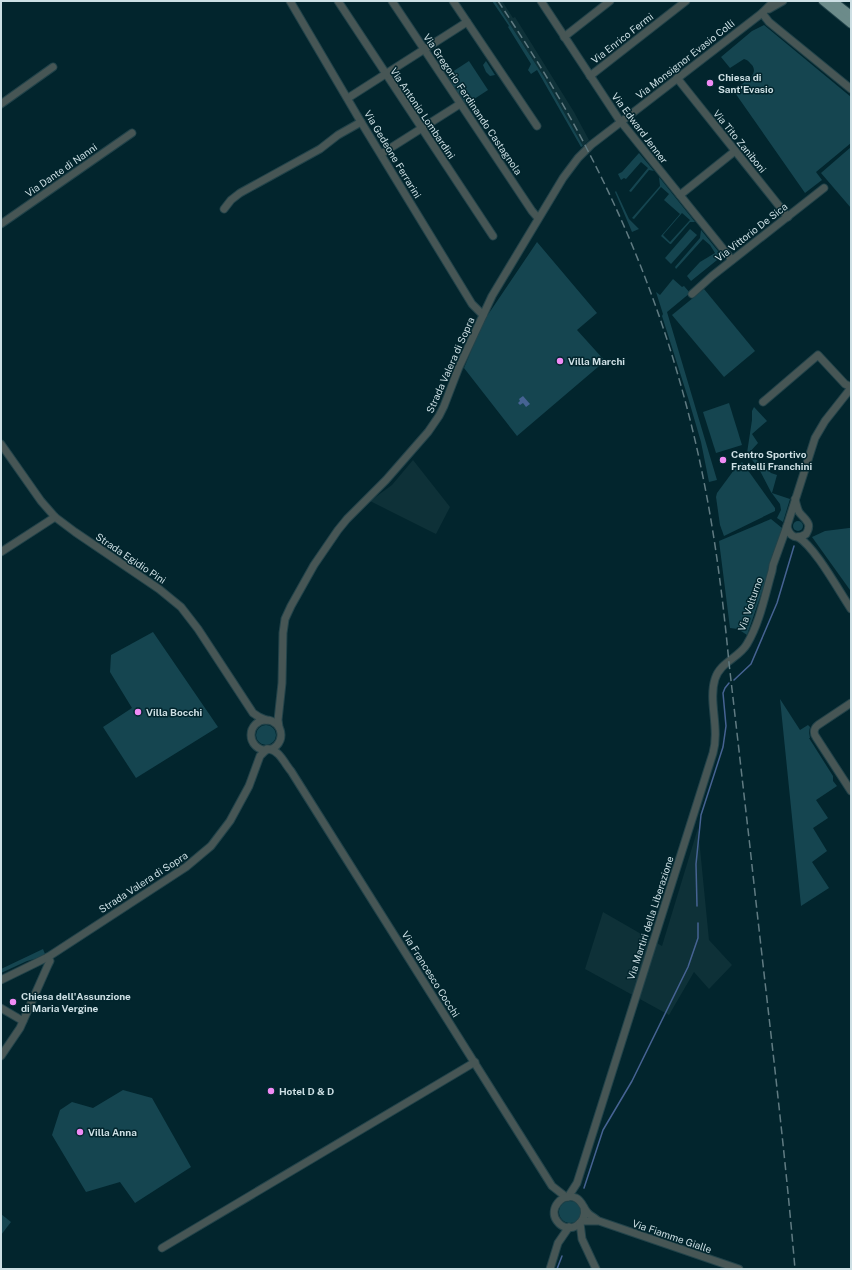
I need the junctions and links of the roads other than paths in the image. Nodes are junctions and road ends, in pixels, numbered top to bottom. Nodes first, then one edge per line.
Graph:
1 (290, 1) edge
2 (338, 1) edge
3 (392, 1) edge
4 (453, 1) edge
5 (540, 1) edge
6 (610, 1) edge
7 (686, 1) edge
8 (774, 1) edge
9 (783, 1) edge
10 (823, 1) edge
11 (834, 1) edge
12 (762, 13) junction
13 (851, 15) edge
14 (467, 22) junction
15 (851, 24) edge
16 (564, 37) junction
17 (424, 49) junction
18 (54, 67) dead end
19 (385, 74) junction
20 (590, 76) junction
21 (677, 78) junction
22 (851, 89) edge
23 (348, 98) junction
24 (1, 104) edge
25 (460, 104) junction
26 (621, 121) junction
27 (361, 122) junction
28 (537, 126) dead end
29 (421, 129) junction
30 (132, 133) dead end
31 (735, 151) junction
32 (381, 154) junction
33 (824, 188) dead end
34 (680, 195) junction
35 (224, 209) dead end
36 (788, 217) junction
37 (538, 218) junction
38 (1, 224) edge
39 (493, 236) dead end
40 (732, 260) junction
41 (692, 294) dead end
42 (482, 315) junction
43 (851, 388) edge
44 (763, 402) dead end
45 (1, 444) edge
46 (795, 499) junction
47 (804, 516) junction
48 (55, 517) junction
49 (787, 524) junction
50 (809, 530) junction
51 (798, 537) junction
52 (813, 551) junction
53 (1, 552) edge
54 (772, 571) junction
55 (851, 609) edge
56 (729, 660) joint
57 (242, 696) junction
58 (851, 703) edge
59 (279, 706) junction
60 (266, 720) junction
61 (279, 727) junction
62 (252, 731) junction
63 (281, 737) junction
64 (253, 741) junction
65 (268, 749) junction
66 (257, 762) junction
67 (292, 773) junction
68 (851, 791) edge
69 (48, 957) junction
70 (1, 980) edge
71 (1, 1008) edge
72 (23, 1021) junction
73 (1, 1056) edge
74 (475, 1062) junction
75 (577, 1184) junction
76 (552, 1186) junction
77 (567, 1197) junction
78 (583, 1205) junction
79 (555, 1214) junction
80 (599, 1221) junction
81 (581, 1222) junction
82 (570, 1227) junction
83 (582, 1239) junction
84 (558, 1243) junction
85 (162, 1248) dead end
86 (550, 1269) edge
87 (596, 1269) edge
88 (739, 1269) edge

1 - 23 street, Via Gedeone Ferrarini
2 - 19 street, Via Antonio Lombardini
3 - 17 street, Via Gregorio Ferdinando Castagnola
4 - 14 street
5 - 16 street, Via Edward Jenner
6 - 16 street
7 - 20 street, Via Enrico Fermi
8 - 12 street, Via Monsignor Evasio Colli
9 - 12 street, Via Monsignor Evasio Colli
10 - 15 main road
11 - 13 main road
12 - 21 street, Via Monsignor Evasio Colli
12 - 22 street
14 - 17 street
14 - 28 street
16 - 20 street, Via Edward Jenner
17 - 19 street
17 - 25 street, Via Gregorio Ferdinando Castagnola
18 - 24 street
19 - 23 street
19 - 29 street, Via Antonio Lombardini
20 - 26 street, Via Edward Jenner
21 - 26 street, Via Monsignor Evasio Colli
21 - 31 street, Via Tito Zaniboni
23 - 27 street, Via Gedeone Ferrarini
25 - 29 street
25 - 37 street, Via Gregorio Ferdinando Castagnola
26 - 34 street, Via Edward Jenner
26 - 37 street, Strada Valera di Sopra
27 - 32 street, Via Gedeone Ferrarini
27 - 35 street
29 - 32 street
29 - 39 street, Via Antonio Lombardini
30 - 38 street, Via Dante di Nanni
31 - 34 street
31 - 36 street, Via Tito Zaniboni
32 - 42 street, Via Gedeone Ferrarini
33 - 36 street, Via Vittorio De Sica
34 - 40 street, Via Edward Jenner
36 - 40 street, Via Vittorio De Sica
37 - 42 street, Strada Valera di Sopra
40 - 41 street, Via Vittorio De Sica
42 - 59 street, Strada Valera di Sopra
43 - 44 street
43 - 46 street, Via Volturno
45 - 48 street, Strada Egidio Pini
46 - 47 street
46 - 49 street, Via Volturno
47 - 49 street
47 - 50 street
48 - 53 street
48 - 57 street, Strada Egidio Pini
49 - 51 street
49 - 54 street, Via Volturno
50 - 51 street, Via Volturno
50 - 52 street
51 - 52 street
51 - 54 street, Via Volturno
52 - 55 street
54 - 56 street, Via Volturno
56 - 75 street, Via Martiri della Liberazione
57 - 60 street, Strada Egidio Pini
57 - 62 street, Strada Egidio Pini
58 - 68 street
59 - 60 street
59 - 61 street, Strada Valera di Sopra
60 - 61 street
60 - 62 street
61 - 63 street, Strada Valera di Sopra
62 - 64 street, Strada Valera di Sopra
63 - 65 street, Strada Valera di Sopra
63 - 67 street, Via Francesco Cocchi
64 - 65 street
64 - 66 street, Strada Valera di Sopra
65 - 66 street, Strada Valera di Sopra
65 - 67 street, Via Francesco Cocchi
66 - 69 street, Strada Valera di Sopra
67 - 74 street, Via Francesco Cocchi
69 - 70 street, Strada Valera di Sopra
69 - 72 street
71 - 72 street
72 - 73 street
74 - 76 street, Via Francesco Cocchi
74 - 85 street
75 - 77 street, Via Martiri della Liberazione
75 - 78 street
76 - 77 street, Via Francesco Cocchi
76 - 79 street, Via Francesco Cocchi
77 - 78 street
77 - 79 street, Via Martiri della Liberazione
78 - 80 street, Via Fiamme Gialle
78 - 81 street
79 - 82 street
79 - 84 street
80 - 81 street, Via Fiamme Gialle
80 - 88 street, Via Fiamme Gialle
81 - 82 street
81 - 83 street
82 - 83 street
82 - 84 street
83 - 87 street
84 - 86 street

